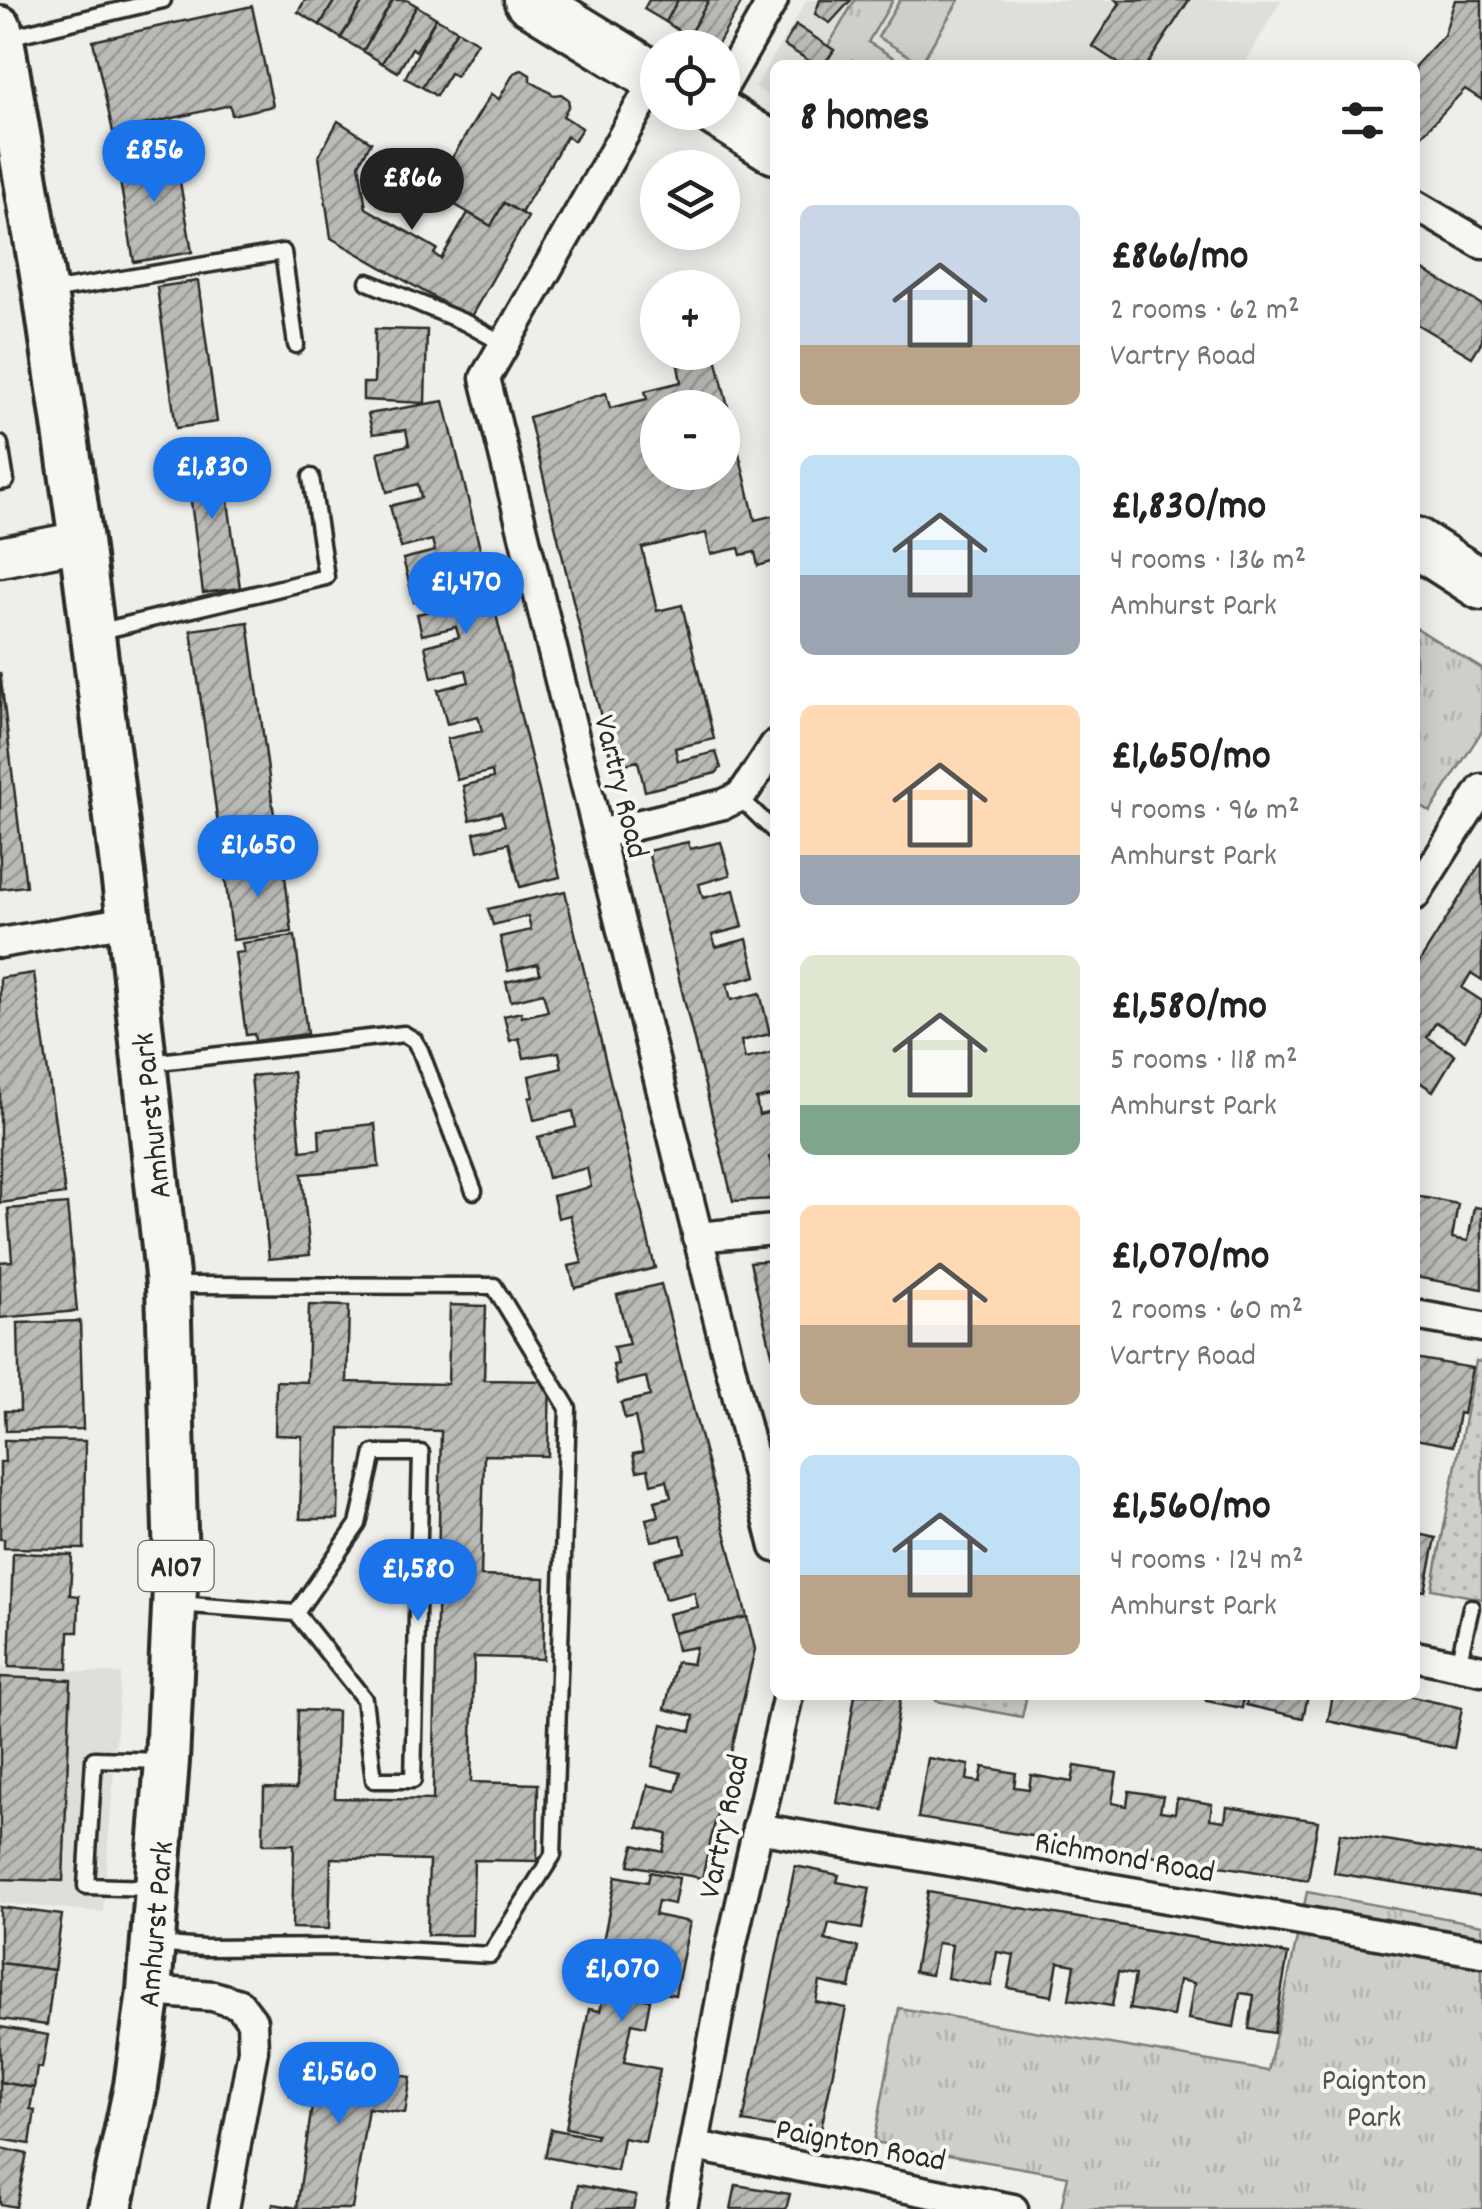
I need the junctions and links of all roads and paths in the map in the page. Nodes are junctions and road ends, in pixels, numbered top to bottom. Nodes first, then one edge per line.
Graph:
1 (164, 0) edge
2 (529, 0) edge
3 (773, 0) edge
4 (1, 33) edge
5 (740, 61) edge
6 (640, 68) edge
7 (640, 108) edge
8 (740, 109) edge
9 (770, 143) edge
10 (1420, 208) edge
11 (1482, 244) edge
12 (368, 282) dead end
13 (45, 292) junction
14 (504, 344) junction
15 (296, 345) dead end
16 (0, 444) edge
17 (311, 477) dead end
18 (0, 482) edge
19 (81, 541) junction
20 (1420, 545) edge
21 (0, 557) edge
22 (1482, 585) edge
23 (91, 633) junction
24 (770, 752) edge
25 (1482, 789) edge
26 (739, 797) junction
27 (770, 827) edge
28 (599, 834) junction
29 (1420, 887) edge
30 (128, 922) junction
31 (0, 943) edge
32 (144, 1063) junction
33 (474, 1191) dead end
34 (770, 1230) edge
35 (697, 1237) junction
36 (168, 1285) junction
37 (1420, 1316) edge
38 (1482, 1328) edge
39 (770, 1526) edge
40 (176, 1604) junction
41 (1470, 1607) dead end
42 (296, 1613) junction
43 (1420, 1657) edge
44 (1470, 1668) edge
45 (787, 1700) edge
46 (167, 1761) junction
47 (757, 1828) junction
48 (158, 1888) junction
49 (153, 1944) junction
50 (1482, 1952) edge
51 (150, 1991) junction
52 (695, 2146) junction
53 (110, 2209) edge
54 (224, 2209) edge
55 (682, 2209) edge
56 (1013, 2209) edge

1 - 4 lane
2 - 6 highway
3 - 5 street
4 - 13 main road, Amhurst Park / A107
7 - 14 street, Vartry Road
8 - 9 highway
10 - 11 street
12 - 14 lane
13 - 15 lane
13 - 19 main road, Amhurst Park / A107
14 - 28 street, Vartry Road
16 - 18 lane
17 - 23 lane
19 - 21 street
19 - 23 main road, Amhurst Park / A107
20 - 22 highway
23 - 30 main road, Amhurst Park / A107
24 - 26 street
25 - 29 street
26 - 27 lane
26 - 28 street
28 - 35 street, Vartry Road
30 - 31 street
30 - 32 main road, Amhurst Park / A107
32 - 33 lane
32 - 36 main road, Amhurst Park / A107
34 - 35 street
35 - 39 street, Vartry Road
36 - 40 main road, Amhurst Park / A107
36 - 49 lane
37 - 38 street
40 - 42 lane
40 - 46 main road, Amhurst Park / A107
41 - 44 lane
42 - 42 lane
43 - 44 street
45 - 47 street, Vartry Road
46 - 48 main road, Amhurst Park / A107
46 - 48 lane
47 - 50 street, Richmond Road
47 - 52 street, Vartry Road
48 - 49 main road, Amhurst Park / A107
49 - 51 main road, Amhurst Park / A107
51 - 53 main road, Amhurst Park / A107
51 - 54 street
52 - 55 street, Vartry Road
52 - 56 street, Paignton Road

